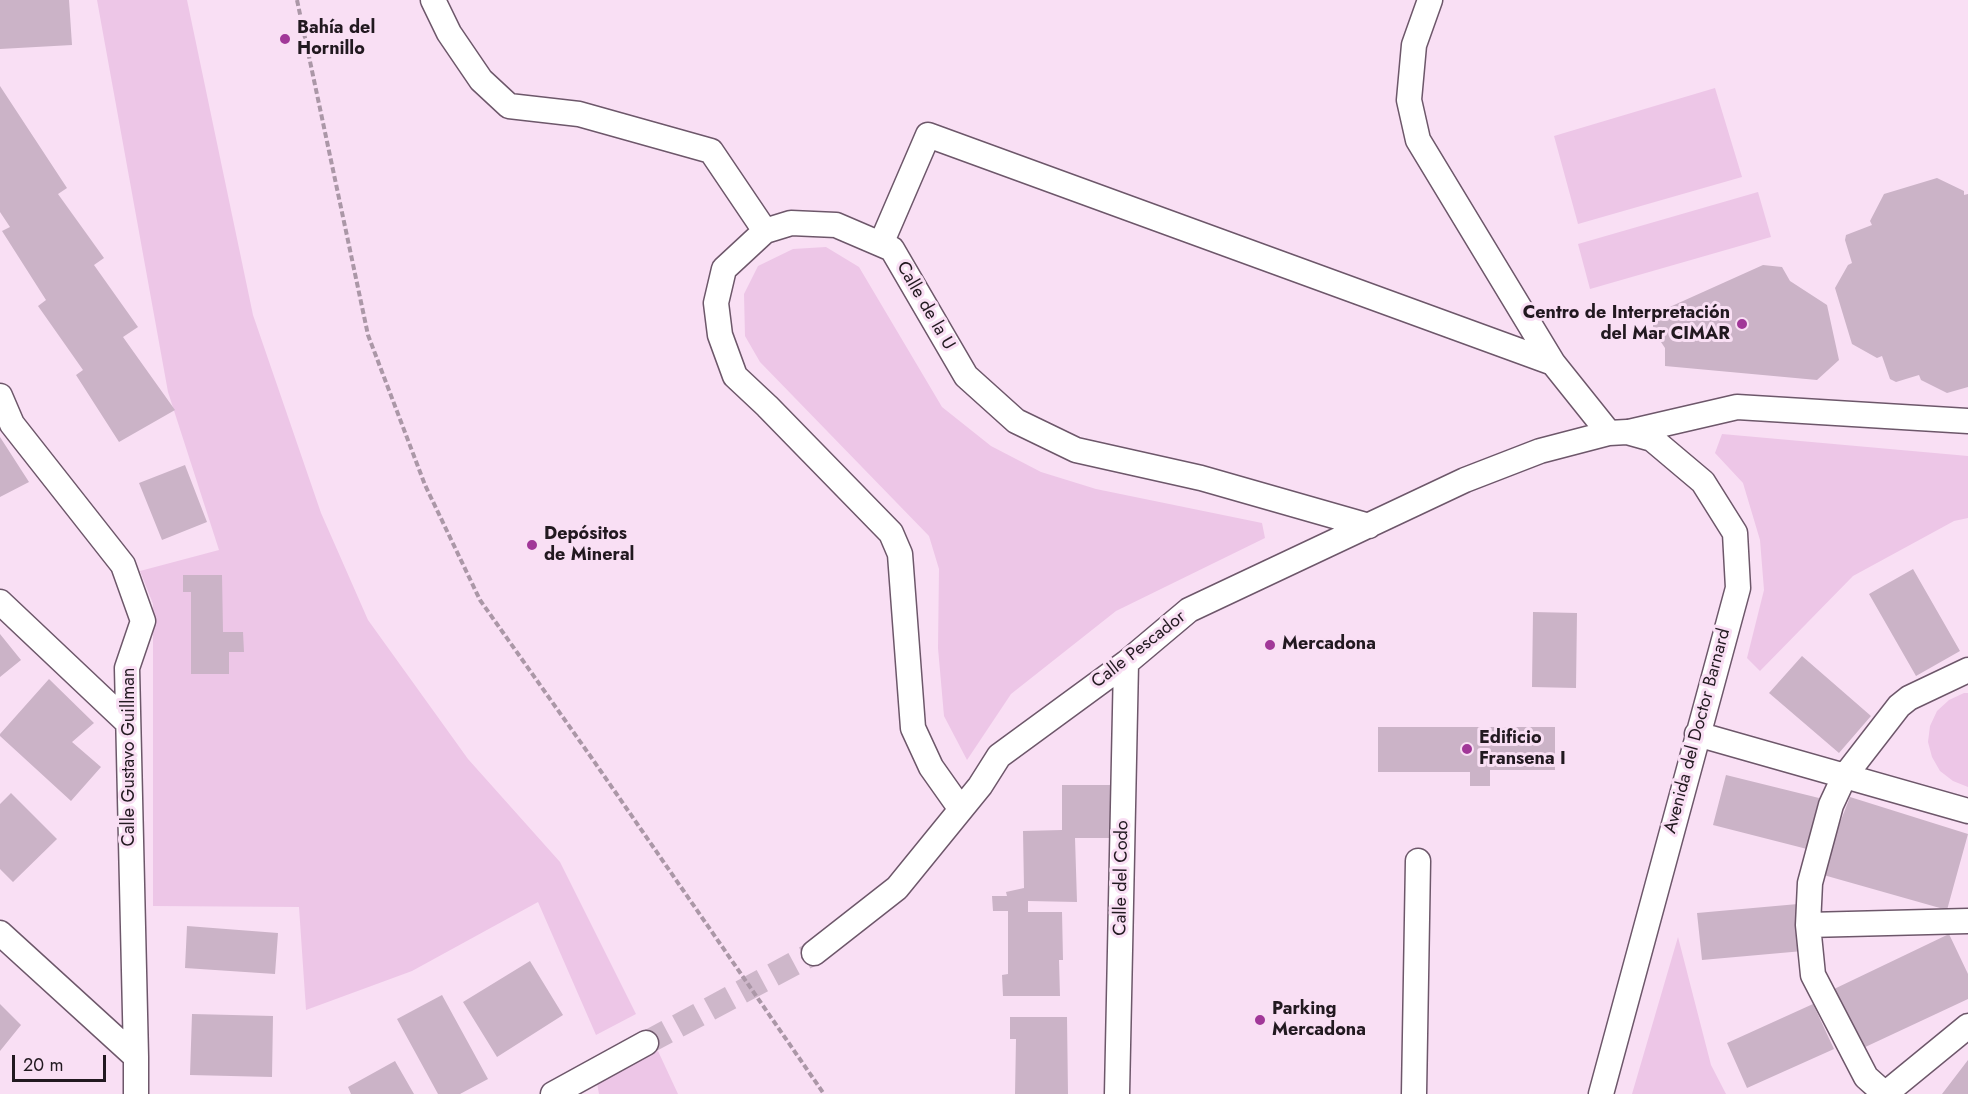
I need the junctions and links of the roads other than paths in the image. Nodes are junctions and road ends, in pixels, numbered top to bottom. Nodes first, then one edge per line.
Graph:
1 (433, 0) edge
2 (1430, 0) edge
3 (765, 231) junction
4 (881, 244) junction
5 (1553, 363) junction
6 (0, 396) edge
7 (1968, 421) edge
8 (1618, 433) junction
9 (1370, 526) junction
10 (0, 602) edge
11 (1126, 663) junction
12 (1968, 670) edge
13 (127, 722) junction
14 (1698, 734) junction
15 (1844, 777) junction
16 (960, 808) junction
17 (1968, 811) edge
18 (1418, 861) dead end
19 (1968, 921) edge
20 (1808, 925) junction
21 (0, 933) edge
22 (814, 953) tunnel mouth
23 (1968, 1026) edge
24 (646, 1043) tunnel mouth
25 (136, 1058) junction
26 (580, 1087) edge
27 (136, 1094) edge
28 (553, 1094) edge
29 (1117, 1094) edge
30 (1414, 1094) edge
31 (1601, 1094) edge
32 (1885, 1094) edge

1 - 3 street
2 - 5 street
3 - 4 street, Calle de la U
3 - 16 street, Calle de la U
4 - 5 street
4 - 9 street, Calle de la U
5 - 8 street
6 - 13 street, Calle Gustavo Guillman
7 - 8 street, Calle Pescador
8 - 9 street, Calle Pescador
8 - 14 street, Avenida del Doctor Barnard
9 - 11 street, Calle Pescador
10 - 13 street
11 - 16 street, Calle Pescador
11 - 29 street, Calle del Codo
12 - 15 street
13 - 25 street, Calle Gustavo Guillman
14 - 15 street
14 - 31 street, Avenida del Doctor Barnard
15 - 17 street
15 - 20 street
16 - 22 street, Calle Pescador
18 - 30 street
19 - 20 street
20 - 32 street
21 - 25 street
23 - 32 street
24 - 26 street
25 - 27 street, Calle Gustavo Guillman
26 - 28 street

